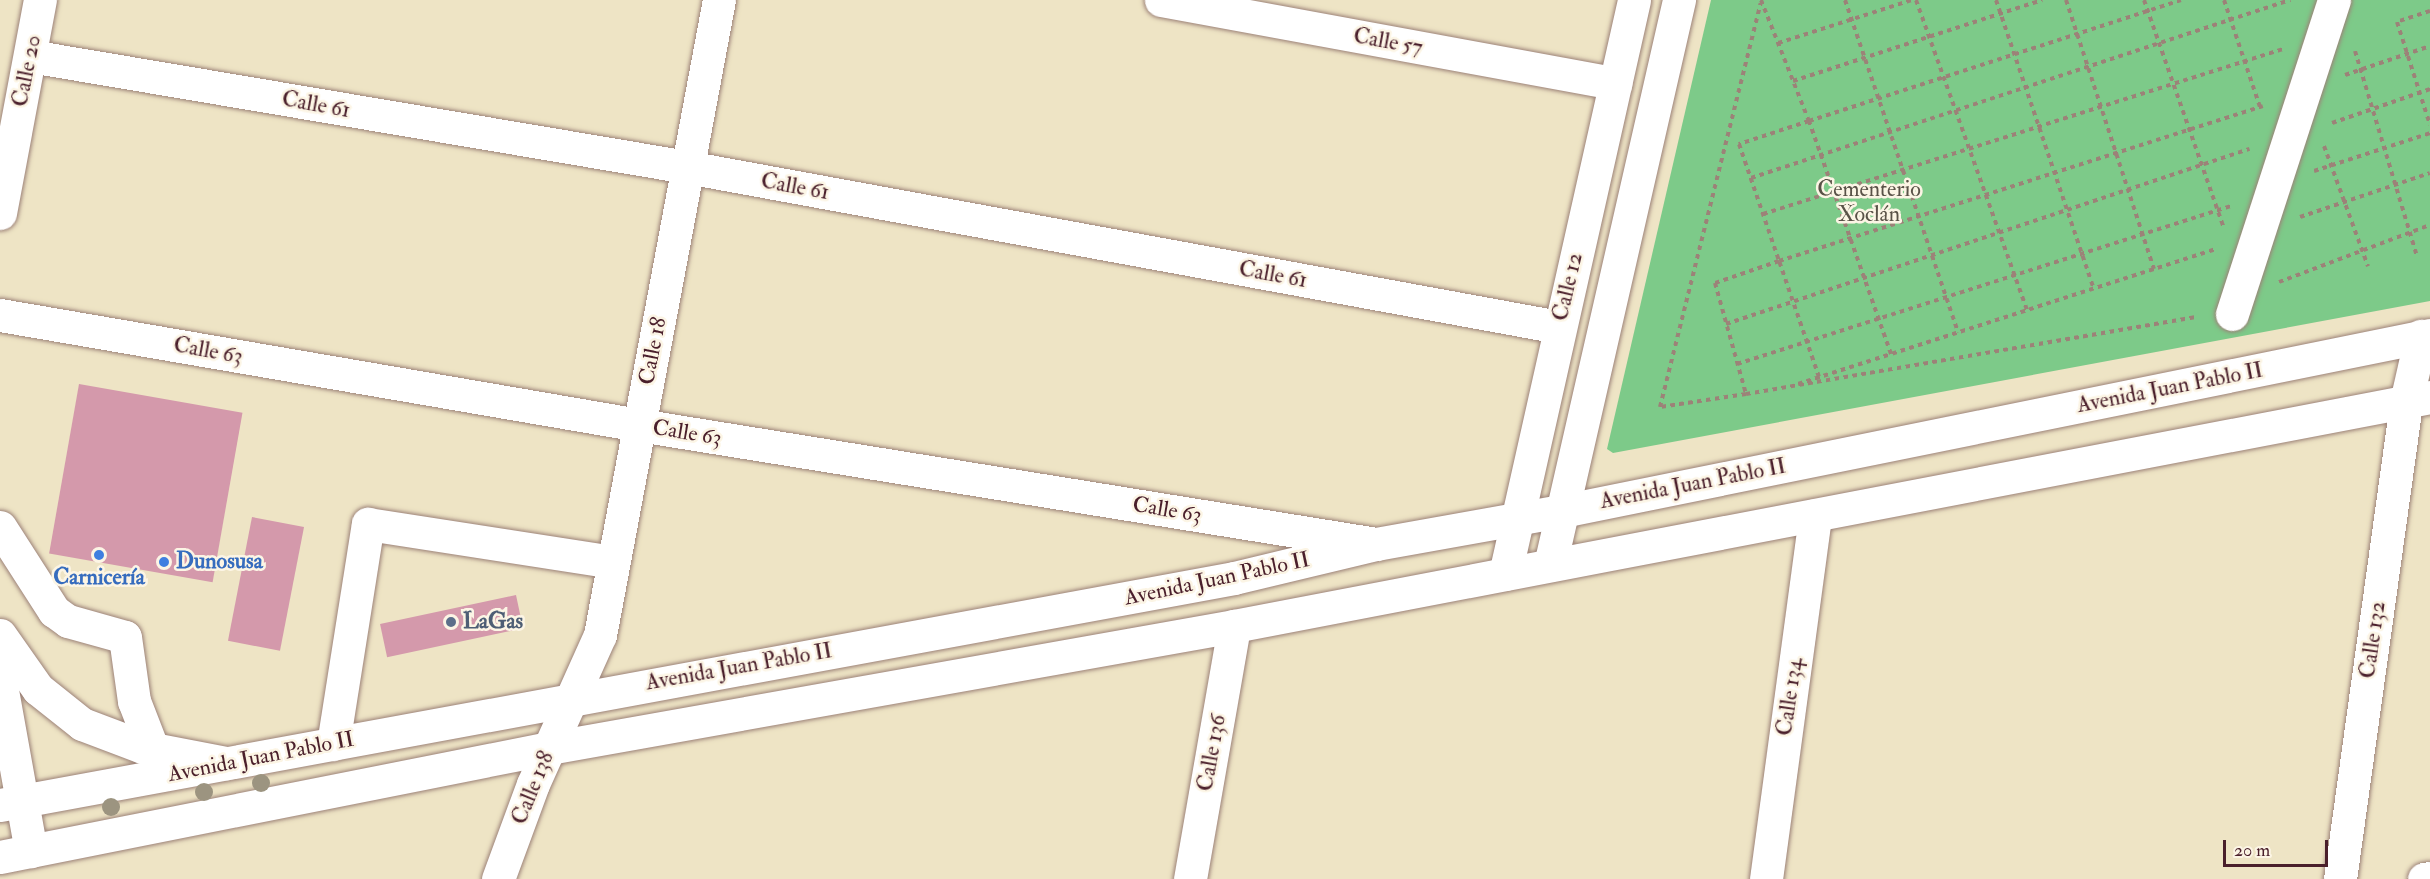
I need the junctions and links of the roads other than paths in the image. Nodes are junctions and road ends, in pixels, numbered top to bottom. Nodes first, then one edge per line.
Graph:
1 (40, 0) edge
2 (719, 0) edge
3 (1161, 0) edge
4 (1634, 0) edge
5 (1679, 0) edge
6 (2334, 0) edge
7 (30, 56) junction
8 (1615, 83) junction
9 (687, 167) junction
10 (0, 213) edge
11 (0, 315) edge
12 (2219, 315) road end
13 (1559, 327) junction
14 (2426, 336) edge
15 (2418, 400) edge
16 (639, 425) junction
17 (1562, 511) junction
18 (1815, 515) junction
19 (1515, 519) junction
20 (0, 527) edge
21 (1376, 544) junction
22 (613, 562) junction
23 (1550, 565) junction
24 (1504, 574) junction
25 (1234, 626) junction
26 (0, 634) edge
27 (0, 679) edge
28 (572, 697) junction
29 (333, 744) junction
30 (549, 748) junction
31 (153, 750) junction
32 (228, 763) junction
33 (11, 803) edge
34 (16, 854) edge
35 (2430, 878) edge
36 (498, 879) edge
37 (1190, 879) edge
38 (1766, 879) edge
39 (2340, 879) edge
40 (2424, 879) edge

1 - 7 street, Calle 20
2 - 9 street, Calle 18
3 - 8 street, Calle 57
4 - 8 street, Calle 12
5 - 17 street, Calle 12
6 - 12 street
7 - 9 street, Calle 61
7 - 10 street, Calle 20
8 - 13 street, Calle 12
9 - 13 street, Calle 61
9 - 16 street, Calle 18
11 - 16 street, Calle 63
13 - 19 street, Calle 12
14 - 15 street, Calle 132
14 - 17 street, Avenida Juan Pablo II
15 - 18 street, Avenida Juan Pablo II
15 - 39 street, Calle 132
16 - 21 street, Calle 63
16 - 22 street, Calle 18
17 - 19 street, Avenida Juan Pablo II
17 - 23 street, Calle 12
18 - 23 street, Avenida Juan Pablo II
18 - 38 street, Calle 134
19 - 21 street, Avenida Juan Pablo II
19 - 24 street, Calle 12
20 - 31 street
21 - 28 street, Avenida Juan Pablo II
22 - 28 street, Calle 18
22 - 29 street
23 - 24 street, Avenida Juan Pablo II
24 - 25 street, Avenida Juan Pablo II
25 - 30 street, Avenida Juan Pablo II
25 - 37 street, Calle 136
26 - 31 street
27 - 33 street
28 - 29 street, Avenida Juan Pablo II
28 - 30 street, Calle 138
29 - 32 street, Avenida Juan Pablo II
30 - 34 street, Avenida Juan Pablo II
30 - 36 street, Calle 138
31 - 32 street
32 - 33 street, Avenida Juan Pablo II
33 - 34 street
35 - 40 street

